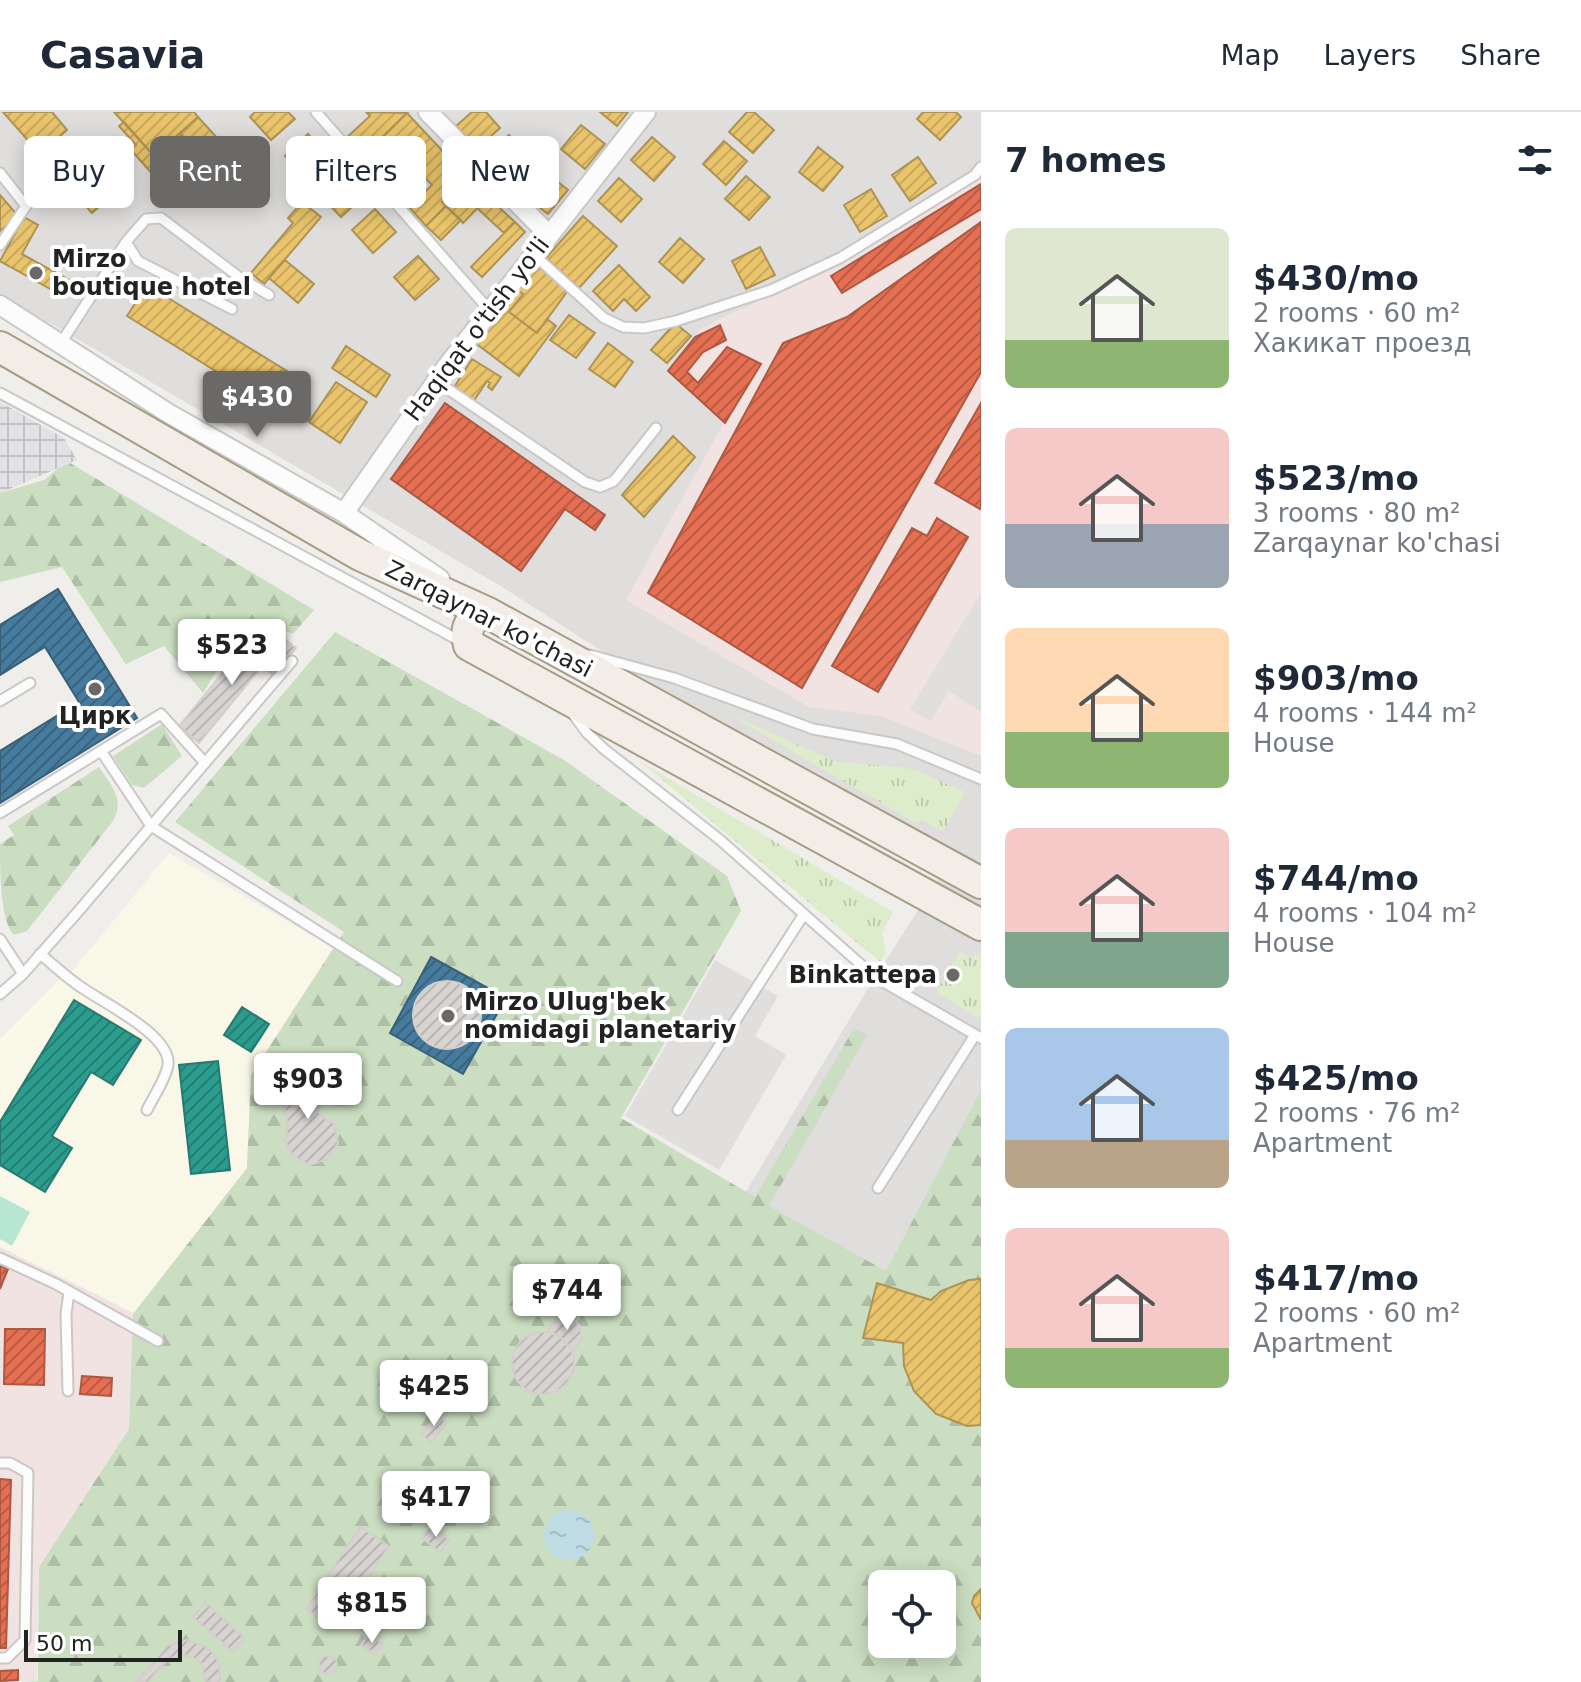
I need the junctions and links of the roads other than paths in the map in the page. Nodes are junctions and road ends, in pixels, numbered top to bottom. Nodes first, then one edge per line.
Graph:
1 (316, 112) edge
2 (428, 112) edge
3 (646, 112) edge
4 (981, 167) edge
5 (0, 173) edge
6 (548, 234) junction
7 (126, 242) junction
8 (0, 245) edge
9 (533, 254) junction
10 (269, 295) dead end
11 (0, 305) edge
12 (232, 309) dead end
13 (490, 311) junction
14 (61, 343) junction
15 (0, 347) edge
16 (436, 381) junction
17 (0, 393) edge
18 (656, 428) dead end
19 (344, 513) junction
20 (488, 613) junction
21 (541, 642) junction
22 (469, 645) junction
23 (292, 661) dead end
24 (30, 683) dead end
25 (560, 695) junction
26 (0, 701) edge
27 (101, 751) junction
28 (205, 763) junction
29 (980, 777) edge
30 (0, 813) edge
31 (151, 826) junction
32 (981, 883) edge
33 (804, 914) junction
34 (981, 925) edge
35 (0, 939) edge
36 (40, 954) junction
37 (23, 974) junction
38 (397, 981) dead end
39 (0, 994) edge
40 (978, 1036) edge
41 (147, 1110) dead end
42 (678, 1110) dead end
43 (878, 1188) dead end
44 (0, 1258) edge
45 (69, 1292) junction
46 (158, 1341) dead end
47 (68, 1391) dead end
48 (0, 1463) edge
49 (0, 1658) edge

1 - 13 lane
2 - 6 street
3 - 6 street, Haqiqat o'tish yo'li
4 - 9 lane
5 - 8 lane
6 - 9 street, Haqiqat o'tish yo'li
7 - 10 lane
7 - 12 lane
7 - 14 lane
9 - 13 street, Haqiqat o'tish yo'li
11 - 14 street
13 - 16 street, Haqiqat o'tish yo'li
14 - 19 street
15 - 20 main road, Zarqaynar ko'chasi
16 - 18 lane
16 - 19 street, Haqiqat o'tish yo'li
17 - 22 lane, Zarqaynar ko'chasi
19 - 20 street
20 - 21 main road, Zarqaynar ko'chasi
20 - 22 main road
21 - 29 lane
21 - 32 main road, Zarqaynar ko'chasi
22 - 25 main road, Zarqaynar ko'chasi
23 - 28 lane
24 - 26 lane
25 - 33 lane
25 - 34 main road, Zarqaynar ko'chasi
27 - 28 lane
27 - 30 lane
27 - 31 lane
28 - 31 lane
31 - 36 lane
31 - 38 lane
33 - 40 lane
33 - 42 lane
35 - 37 lane
36 - 37 lane
36 - 41 lane
37 - 39 lane
40 - 43 lane
44 - 45 lane
45 - 46 lane
45 - 47 lane
48 - 49 lane

